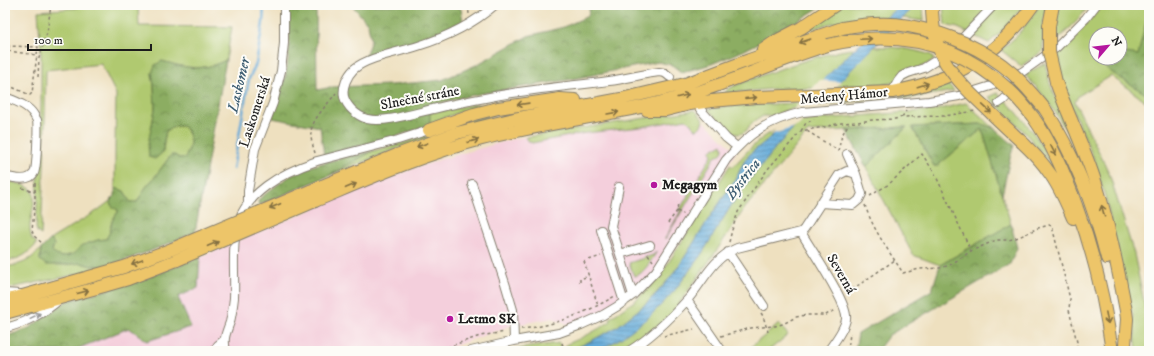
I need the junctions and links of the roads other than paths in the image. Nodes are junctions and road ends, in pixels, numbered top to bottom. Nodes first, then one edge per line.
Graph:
1 (284, 5) edge
2 (495, 5) edge
3 (835, 5) edge
4 (932, 5) edge
5 (994, 5) edge
6 (1033, 5) edge
7 (1053, 5) edge
8 (1096, 5) edge
9 (776, 41) junction
10 (749, 60) junction
11 (670, 77) dead end
12 (1010, 78) junction
13 (892, 92) junction
14 (5, 97) edge
15 (575, 100) junction
16 (999, 103) dead end
17 (700, 109) dead end
18 (632, 110) junction
19 (514, 119) junction
20 (429, 130) joint
21 (737, 147) junction
22 (847, 154) road end
23 (856, 174) junction
24 (5, 176) edge
25 (472, 184) dead end
26 (619, 187) dead end
27 (313, 196) junction
28 (248, 202) junction
29 (820, 203) junction
30 (601, 230) dead end
31 (801, 232) junction
32 (650, 245) dead end
33 (728, 252) junction
34 (175, 254) junction
35 (620, 254) junction
36 (1100, 286) junction
37 (5, 293) edge
38 (33, 294) junction
39 (633, 295) junction
40 (62, 298) junction
41 (687, 300) junction
42 (5, 301) edge
43 (624, 302) junction
44 (761, 307) road end
45 (5, 313) edge
46 (5, 328) edge
47 (224, 340) junction
48 (514, 341) junction
49 (1125, 348) edge
50 (214, 351) edge
51 (226, 351) edge
52 (471, 351) edge
53 (629, 351) edge
54 (722, 351) edge
55 (828, 351) edge
56 (1112, 351) edge

1 - 28 street, Laskomerská
2 - 11 street, Slnečné stráne
3 - 9 highway
4 -> 36 highway, bridge
5 - 13 street
13 -> 6 highway
49 -> 7 highway, bridge
8 - 12 street, Medený Hámor
9 - 10 highway
9 - 15 highway
10 - 19 highway
49 -> 10 highway, bridge
12 - 16 street
12 - 21 street, Medený Hámor
18 -> 13 highway
14 - 24 street
15 - 19 highway
15 -> 20 highway
17 - 21 street
27 -> 18 highway
18 -> 36 highway, bridge
19 -> 27 highway
20 - 28 street, Laskomerská
21 - 39 street, Medený Hámor
22 - 23 street
23 - 29 street
23 - 29 street
25 - 48 street
26 - 35 street
27 - 34 highway, bridge
28 - 47 street, Laskomerská
29 - 31 street
30 - 43 street
31 - 33 street
31 - 55 street, Severná
32 - 35 street
33 - 41 street
33 - 44 street
34 -> 38 highway
40 -> 34 highway
35 - 39 street
36 -> 56 highway
37 - 38 street
38 - 42 highway
39 - 43 street, Medený Hámor
40 - 45 highway
46 -> 40 street
41 - 53 street
41 - 54 street
43 - 48 street, Medený Hámor
47 - 50 street
47 - 51 street, Laskomerská
48 - 52 street, Medený Hámor

